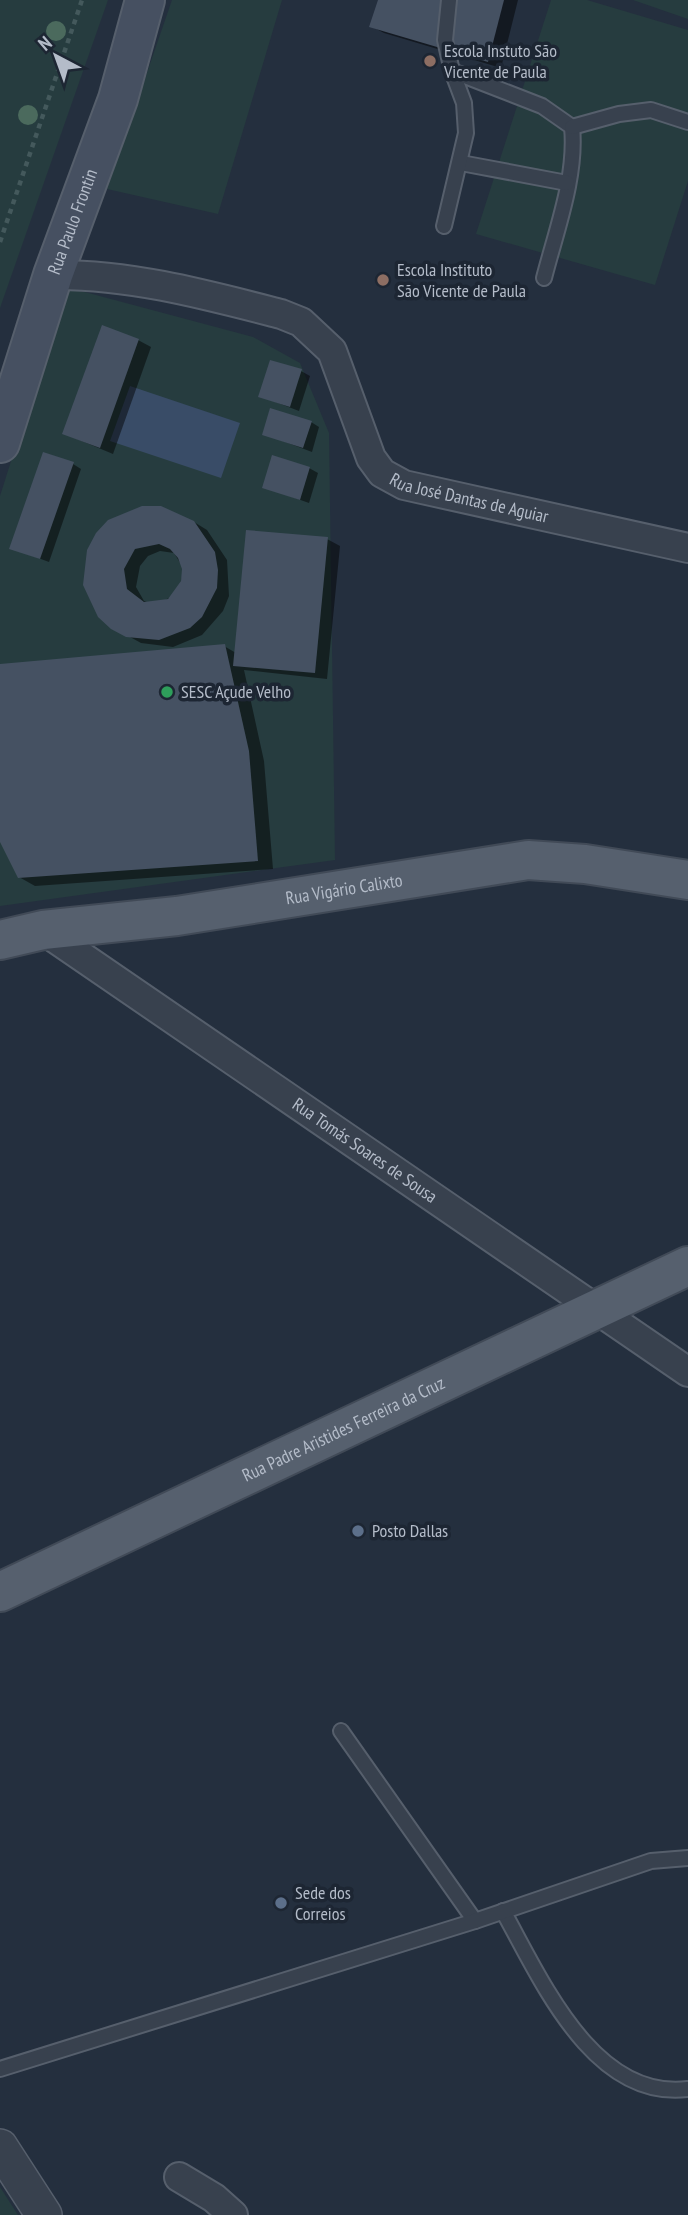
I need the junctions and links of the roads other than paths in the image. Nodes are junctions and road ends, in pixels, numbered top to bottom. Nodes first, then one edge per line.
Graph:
1 (145, 0) edge
2 (449, 0) edge
3 (452, 71) junction
4 (688, 122) edge
5 (572, 127) junction
6 (461, 163) junction
7 (568, 183) junction
8 (444, 226) dead end
9 (54, 275) junction
10 (544, 278) dead end
11 (0, 443) edge
12 (688, 548) edge
13 (688, 880) edge
14 (43, 930) junction
15 (0, 940) edge
16 (688, 1266) edge
17 (595, 1308) junction
18 (688, 1372) edge
19 (0, 1592) edge
20 (341, 1731) dead end
21 (688, 1858) edge
22 (503, 1911) junction
23 (475, 1921) junction
24 (0, 2069) edge
25 (688, 2089) edge
26 (0, 2147) edge
27 (179, 2177) dead end
28 (44, 2215) edge
29 (233, 2215) edge

1 - 9 main road, Rua Paulo Frontin
2 - 3 lane
3 - 5 lane
3 - 6 lane
4 - 5 lane
5 - 7 lane
6 - 7 lane
6 - 8 lane
7 - 10 lane
9 - 11 main road, Rua Paulo Frontin
9 - 12 street, Rua José Dantas de Aguiar
13 - 14 main road, Rua Vigário Calixto
14 - 15 main road, Rua Vigário Calixto
14 - 17 street, Rua Tomás Soares de Sousa
16 - 17 main road, Rua Padre Aristides Ferreira da Cruz
17 - 18 street, Rua Tomás Soares de Sousa
17 - 19 main road, Rua Padre Aristides Ferreira da Cruz
20 - 23 lane
21 - 22 lane
22 - 23 lane
22 - 25 lane
23 - 24 lane
26 - 28 street
27 - 29 street

